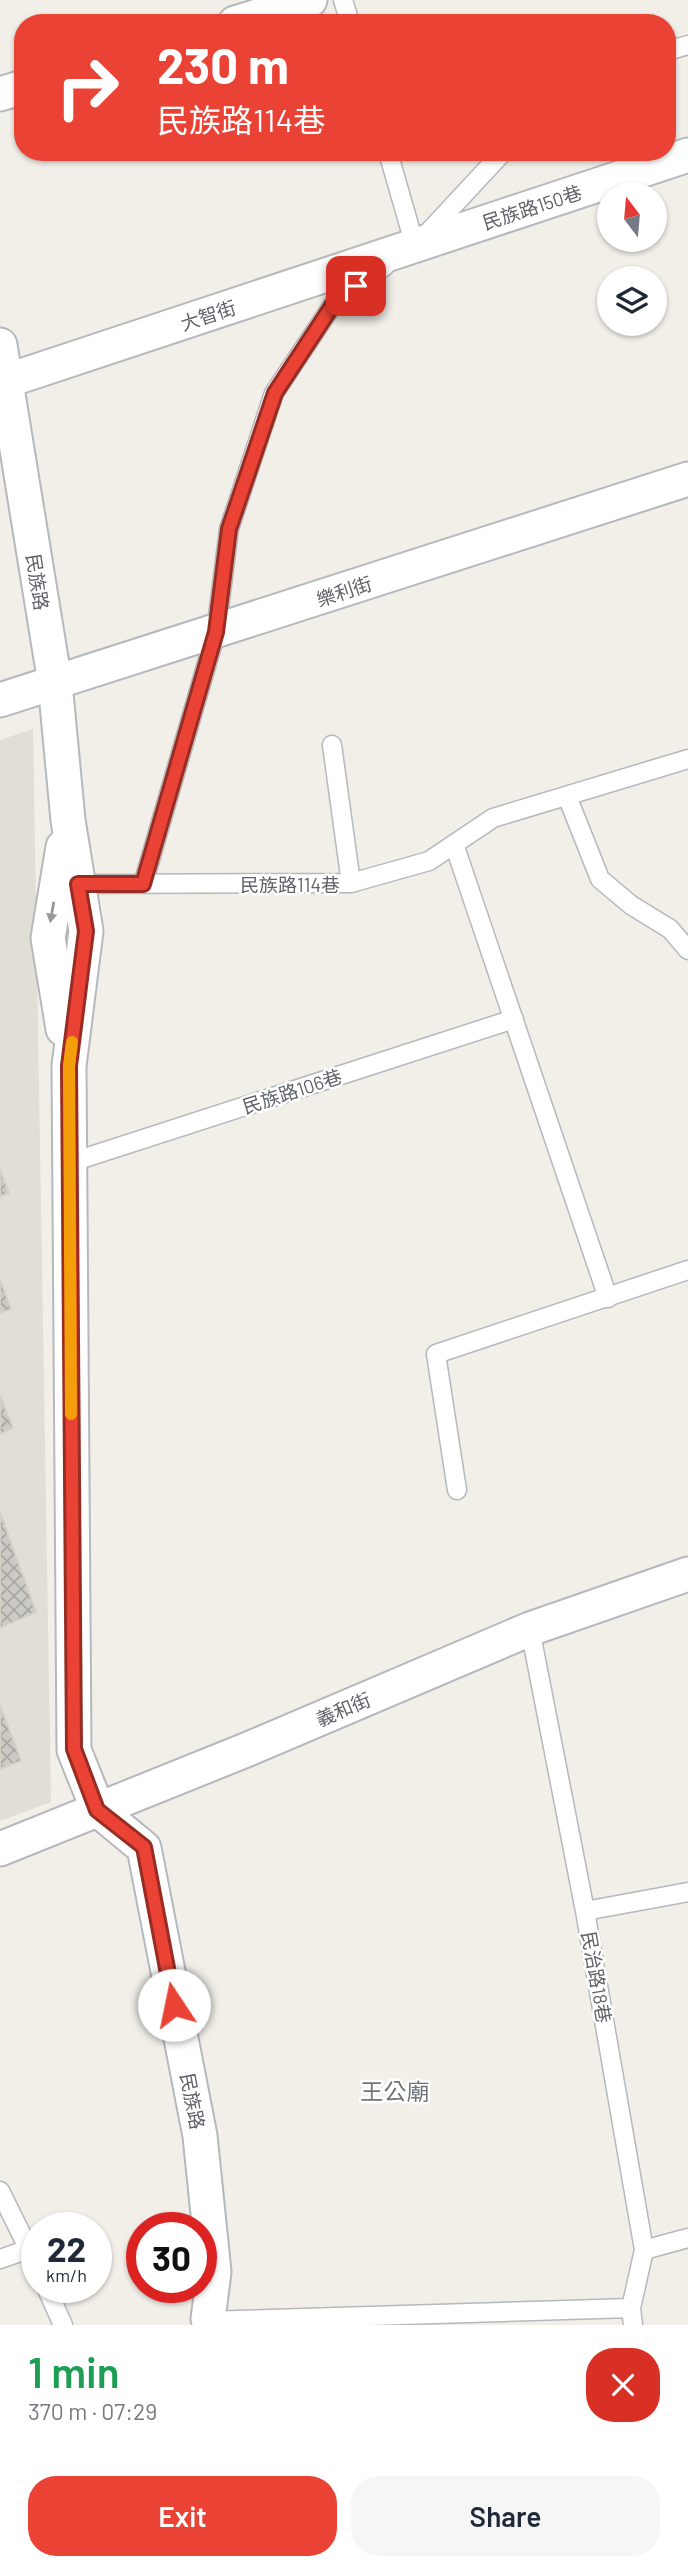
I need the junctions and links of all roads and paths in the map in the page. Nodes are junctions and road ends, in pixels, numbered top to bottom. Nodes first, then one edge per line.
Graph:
1 (310, 0) edge
2 (264, 14) edge
3 (391, 161) edge
4 (495, 161) edge
5 (670, 161) edge
6 (415, 246) junction
7 (0, 345) edge
8 (3, 382) edge
9 (688, 479) edge
10 (216, 632) junction
11 (55, 683) junction
12 (0, 700) edge
13 (332, 745) dead end
14 (688, 759) edge
15 (567, 796) junction
16 (68, 820) junction
17 (454, 844) junction
18 (351, 883) junction
19 (78, 884) junction
20 (143, 884) junction
21 (688, 950) edge
22 (514, 1019) junction
23 (69, 1066) junction
24 (69, 1163) junction
25 (688, 1270) edge
26 (608, 1298) junction
27 (457, 1490) dead end
28 (688, 1574) edge
29 (530, 1629) junction
30 (97, 1810) junction
31 (0, 1849) edge
32 (688, 1892) edge
33 (585, 1911) junction
34 (0, 2191) edge
35 (21, 2233) edge
36 (688, 2238) edge
37 (644, 2250) junction
38 (21, 2252) edge
39 (0, 2259) edge
40 (53, 2303) edge
41 (632, 2317) edge
42 (204, 2323) edge
43 (62, 2325) edge

1 - 2 street
3 - 6 lane
4 - 6 lane, 民族路150巷
5 - 6 street, 民族路150巷
6 - 8 street, 大智街
6 - 10 lane, 民族路150巷
7 - 8 street, 民族路
8 - 11 street, 民族路
9 - 10 street, 樂利街
10 - 11 street, 樂利街
10 - 20 lane, 民族路150巷
11 - 12 street, 樂利街
11 - 16 street, 民族路
13 - 18 lane
14 - 15 lane, 民族路114巷
15 - 17 lane, 民族路114巷
15 - 21 lane
16 - 19 street, 民族路
16 -> 23 street, 民族路
17 - 18 lane, 民族路114巷
17 - 22 lane
18 - 20 lane, 民族路114巷
19 - 20 lane, 民族路114巷
19 - 23 street, 民族路
22 - 24 lane, 民族路106巷
22 - 26 lane
23 - 24 street, 民族路
24 - 30 street, 民族路
25 - 26 lane
26 - 27 lane
28 - 29 street, 義和街
29 - 30 street, 義和街
29 - 33 lane, 民治路18巷
30 - 31 street, 義和街
30 - 42 street, 民族路
32 - 33 lane
33 - 37 lane, 民治路18巷
34 - 35 lane
36 - 37 lane
37 - 41 lane, 民治路18巷
38 - 39 lane
40 - 43 lane
41 - 42 lane

